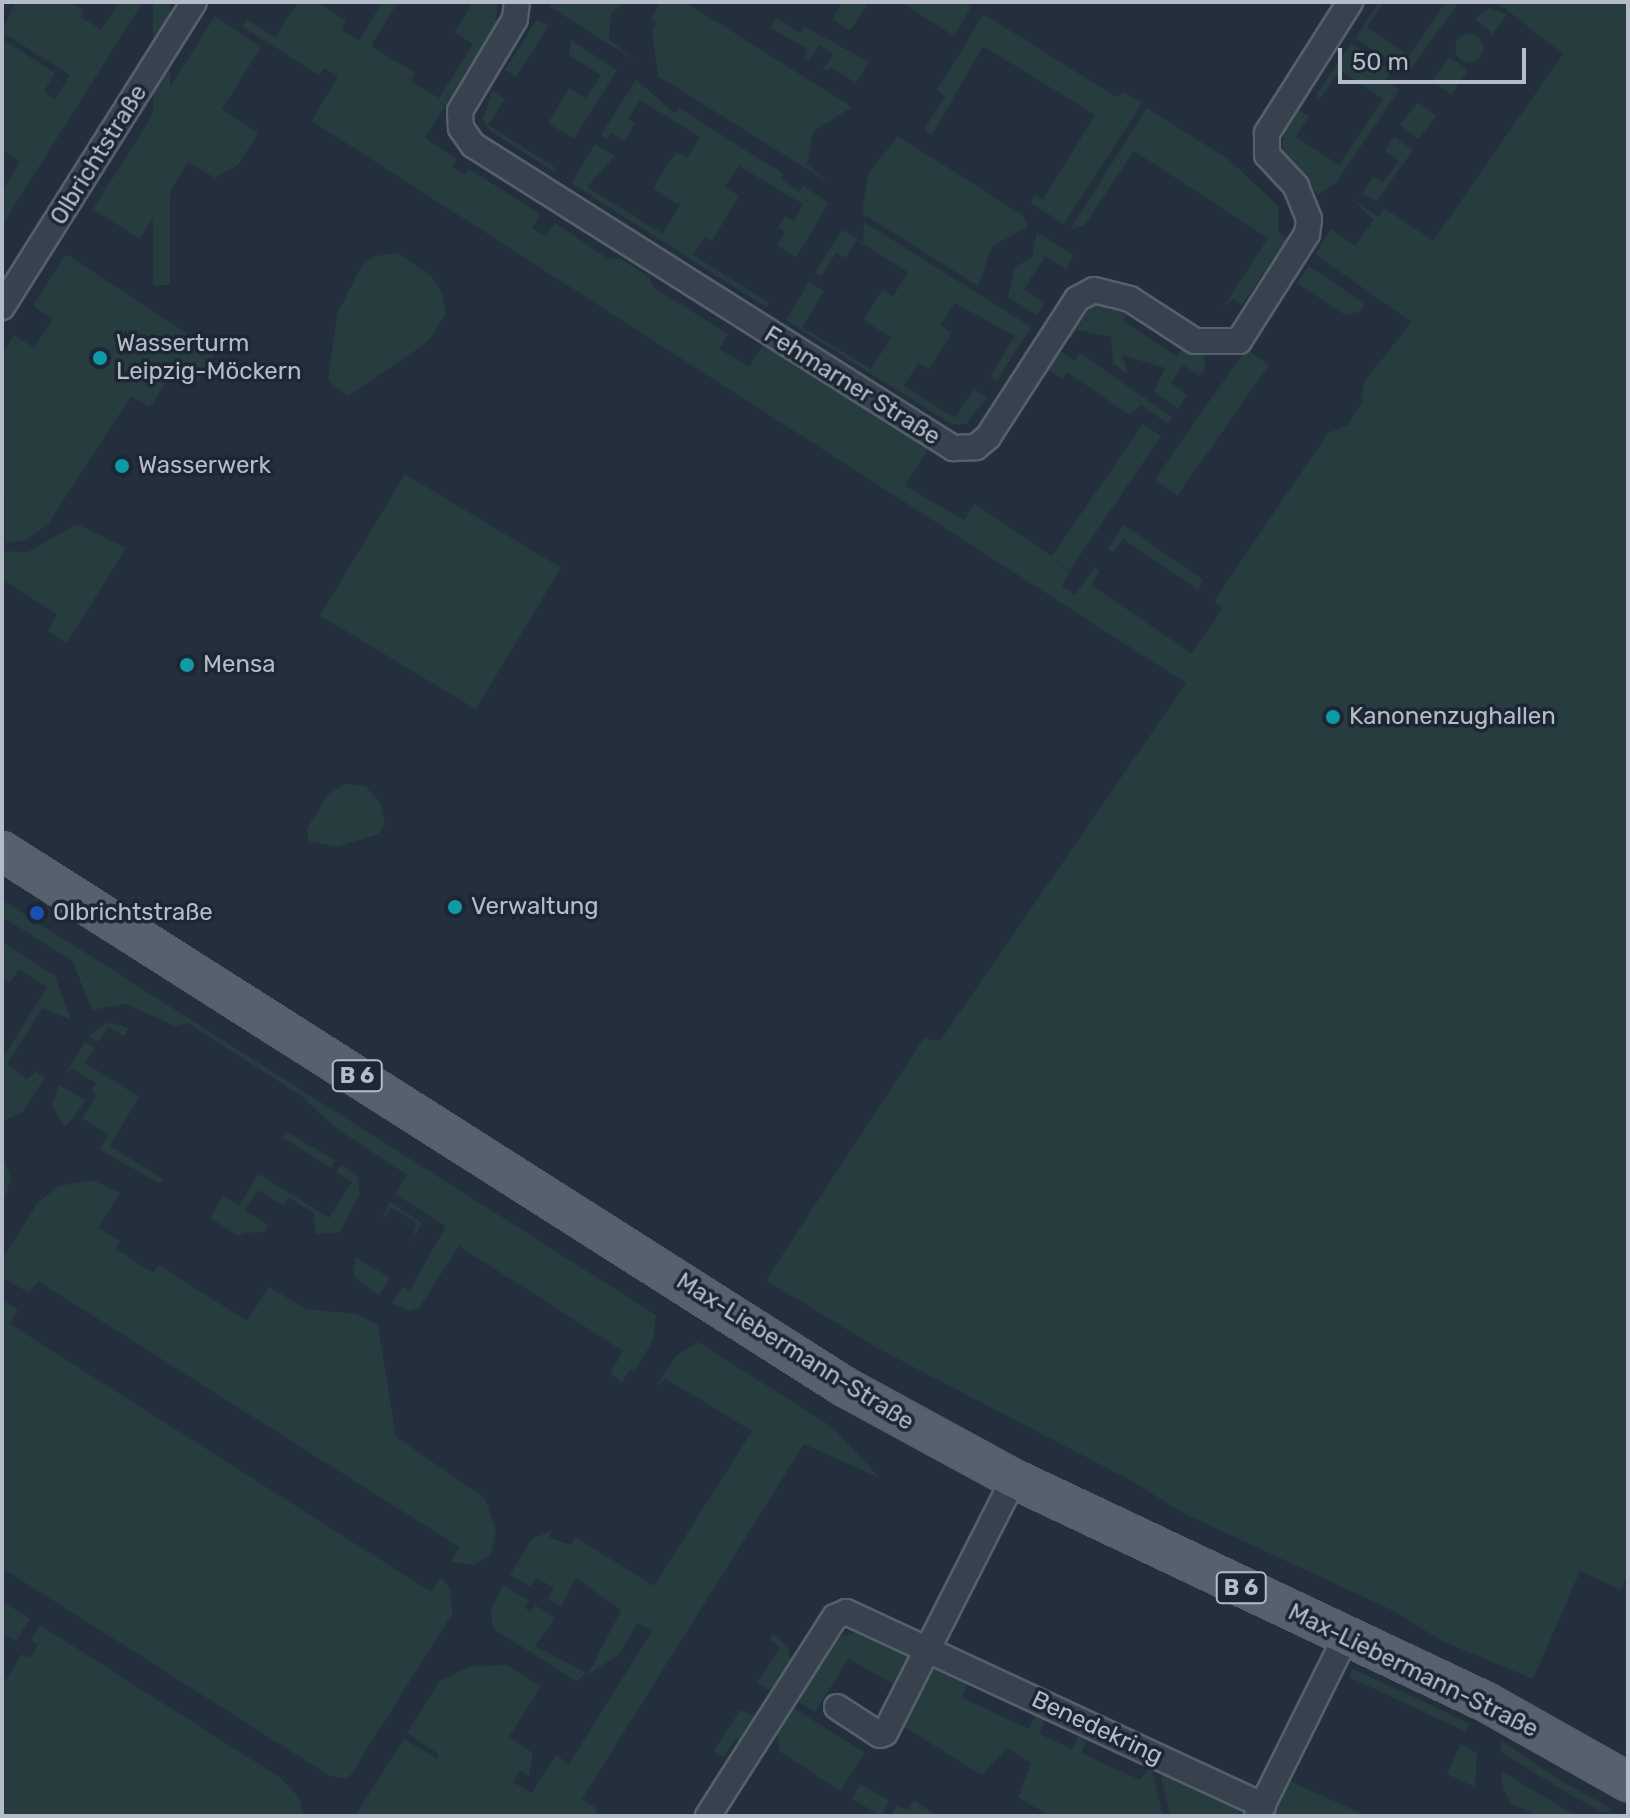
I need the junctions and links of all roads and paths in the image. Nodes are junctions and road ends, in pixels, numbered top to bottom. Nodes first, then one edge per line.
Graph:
1 (194, 2) edge
2 (517, 2) edge
3 (1350, 2) edge
4 (2, 307) edge
5 (2, 851) edge
6 (1014, 1479) junction
7 (1346, 1637) junction
8 (929, 1650) junction
9 (837, 1707) dead end
10 (1628, 1782) edge
11 (1260, 1811) edge
12 (708, 1816) edge

1 - 4 street, Olbrichtstraße
2 - 3 street, Fehmarner Straße
5 - 6 main road, Max-Liebermann-Straße / B 6
6 - 7 main road, Max-Liebermann-Straße / B 6
6 - 8 street
7 - 10 main road, Max-Liebermann-Straße / B 6
7 - 11 street, Benedekring
8 - 9 street
8 - 11 street, Benedekring
8 - 12 street, Benedekring

